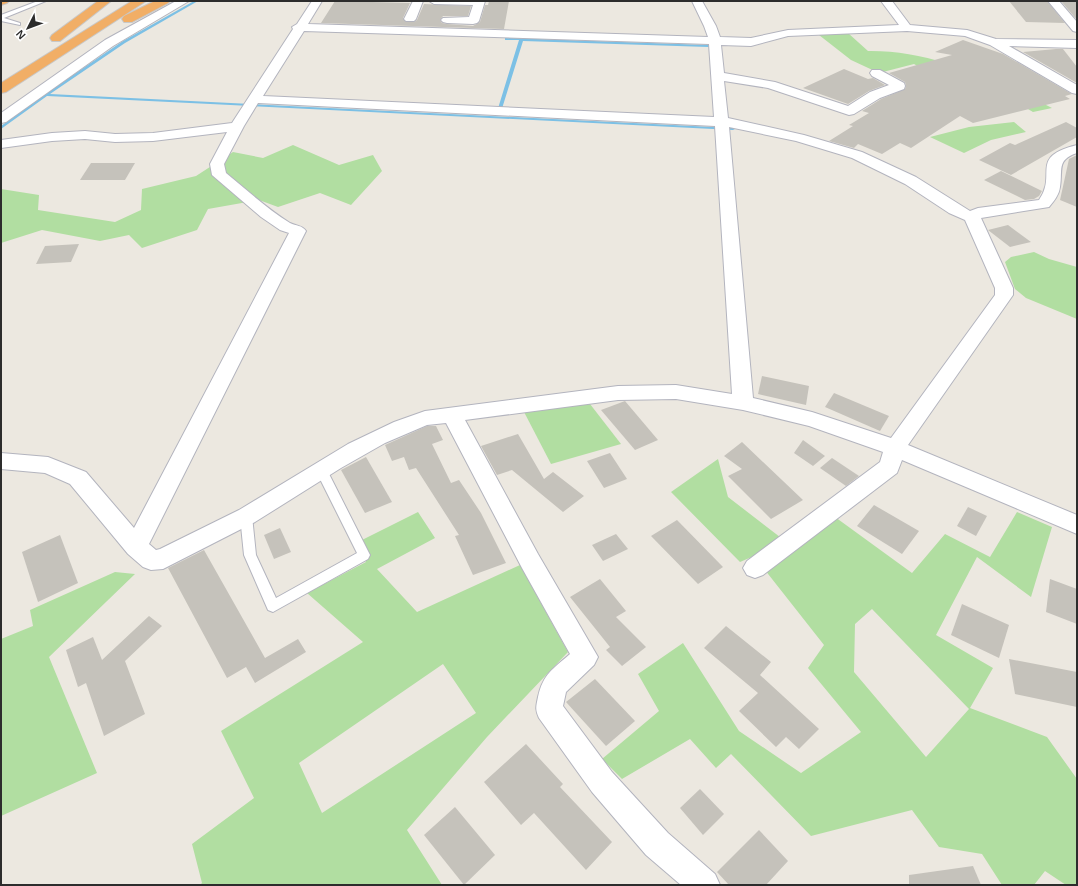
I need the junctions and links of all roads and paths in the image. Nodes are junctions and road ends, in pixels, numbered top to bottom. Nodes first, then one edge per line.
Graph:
1 (43, 1) edge
2 (105, 1) edge
3 (129, 1) edge
4 (140, 1) edge
5 (164, 1) edge
6 (184, 1) edge
7 (316, 1) edge
8 (418, 1) edge
9 (434, 1) edge
10 (697, 1) edge
11 (886, 1) edge
12 (1053, 1) edge
13 (479, 2) edge
14 (306, 16) junction
15 (322, 16) dead end
16 (1, 18) edge
17 (18, 24) dead end
18 (298, 28) junction
19 (907, 28) junction
20 (1077, 29) edge
21 (715, 41) junction
22 (994, 42) junction
23 (48, 43) dead end
24 (1077, 44) edge
25 (37, 52) dead end
26 (51, 58) junction
27 (876, 73) dead end
28 (717, 76) junction
29 (1, 89) edge
30 (1077, 90) edge
31 (250, 104) junction
32 (1, 119) edge
33 (237, 126) junction
34 (721, 126) junction
35 (1, 144) edge
36 (1077, 149) edge
37 (972, 217) junction
38 (743, 403) junction
39 (452, 414) junction
40 (895, 448) junction
41 (1, 461) edge
42 (321, 468) junction
43 (246, 516) junction
44 (1077, 525) edge
45 (136, 547) junction
46 (755, 568) dead end
47 (704, 885) edge

1 - 16 lane
2 - 23 highway
3 - 25 highway
4 - 26 highway
5 - 26 highway
6 - 32 street
7 - 14 street
8 - 13 street
9 - 13 street
10 - 21 street
11 - 19 street
12 - 20 street
14 - 15 street
14 - 18 street
16 - 17 lane
18 - 21 street
18 - 31 street
19 - 21 street
19 - 22 street
21 - 28 street
22 - 24 street
22 - 30 street
26 - 29 highway
27 - 28 street
28 - 34 street
31 - 33 street
31 - 34 street
33 - 35 street
33 - 45 street
34 - 37 street
34 - 38 street
36 - 37 street
37 - 40 street
38 - 39 street
38 - 40 street
39 - 42 street
39 - 47 street
40 - 44 street
40 - 46 street
41 - 45 street
42 - 43 street
42 - 43 lane
43 - 45 street

